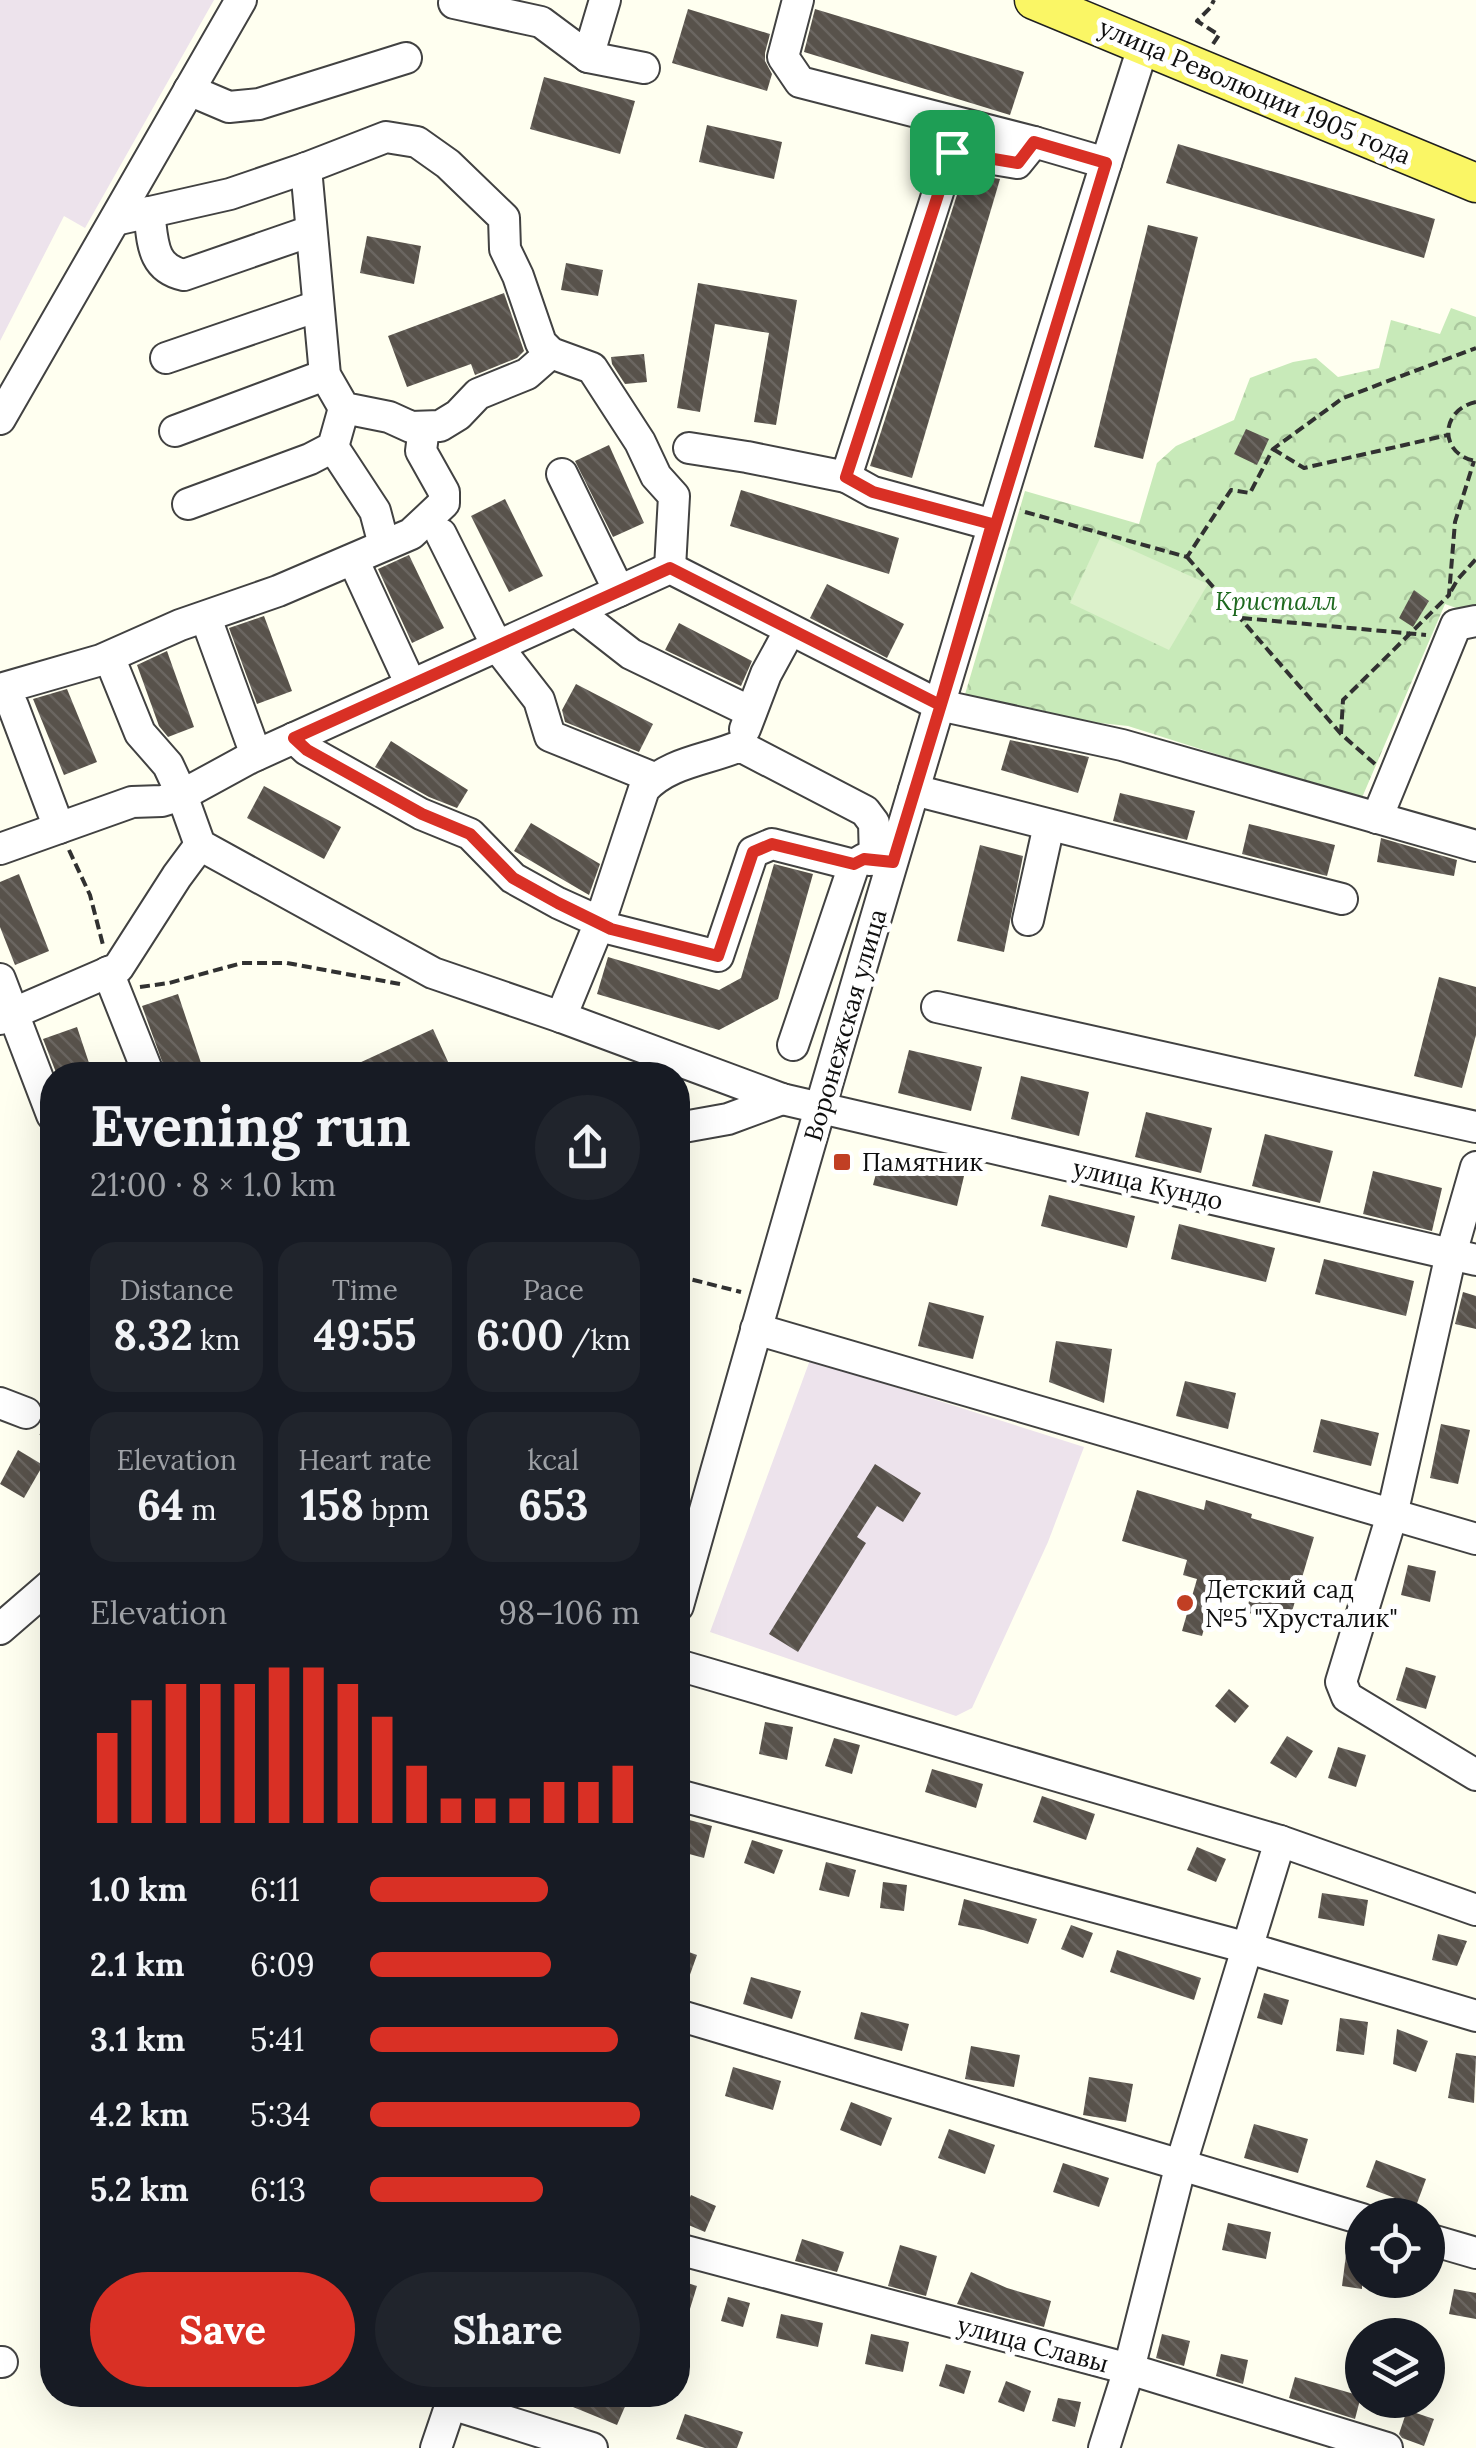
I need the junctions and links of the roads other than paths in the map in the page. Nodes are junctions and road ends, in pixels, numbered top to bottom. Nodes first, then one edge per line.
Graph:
1 (241, 0) edge
2 (605, 0) edge
3 (798, 0) edge
4 (1034, 0) edge
5 (454, 4) dead end
6 (1144, 44) junction
7 (588, 57) junction
8 (406, 58) dead end
9 (644, 68) dead end
10 (189, 90) junction
11 (1034, 142) junction
12 (1106, 163) junction
13 (306, 168) junction
14 (1476, 183) edge
15 (148, 212) junction
16 (114, 220) junction
17 (312, 231) junction
18 (318, 306) junction
19 (551, 353) junction
20 (166, 358) dead end
21 (325, 375) junction
22 (344, 408) junction
23 (0, 419) edge
24 (424, 427) junction
25 (175, 431) dead end
26 (333, 447) junction
27 (690, 448) dead end
28 (562, 474) dead end
29 (846, 477) junction
30 (188, 504) dead end
31 (996, 514) junction
32 (441, 534) dead end
33 (384, 545) junction
34 (356, 568) dead end
35 (670, 568) junction
36 (619, 591) junction
37 (576, 611) junction
38 (210, 628) dead end
39 (790, 630) junction
40 (1464, 630) edge
41 (497, 646) junction
42 (114, 668) dead end
43 (411, 685) junction
44 (7, 697) edge
45 (940, 705) junction
46 (751, 712) junction
47 (294, 738) junction
48 (740, 746) junction
49 (256, 756) junction
50 (654, 778) junction
51 (914, 790) junction
52 (182, 795) junction
53 (1376, 818) junction
54 (1049, 825) junction
55 (59, 828) junction
56 (200, 845) junction
57 (1476, 846) edge
58 (0, 849) edge
59 (874, 862) junction
60 (1342, 899) dead end
61 (1028, 920) dead end
62 (600, 922) junction
63 (0, 979) edge
64 (111, 980) junction
65 (937, 1007) dead end
66 (6, 1016) edge
67 (561, 1017) junction
68 (793, 1045) dead end
69 (144, 1062) edge
70 (682, 1062) edge
71 (690, 1065) edge
72 (40, 1089) edge
73 (782, 1099) junction
74 (820, 1108) junction
75 (690, 1126) edge
76 (1476, 1128) edge
77 (1476, 1167) edge
78 (1464, 1257) edge
79 (756, 1329) junction
80 (1392, 1515) junction
81 (1476, 1539) edge
82 (690, 1563) edge
83 (40, 1592) edge
84 (5, 1614) edge
85 (690, 1669) edge
86 (1476, 1775) edge
87 (690, 1797) edge
88 (1280, 1841) junction
89 (1476, 1910) edge
90 (1248, 1948) junction
91 (1476, 2016) edge
92 (690, 2019) edge
93 (1181, 2164) junction
94 (1345, 2214) edge
95 (1445, 2244) edge
96 (690, 2251) edge
97 (1476, 2254) edge
98 (1129, 2370) junction
99 (450, 2407) edge
100 (476, 2407) edge
101 (436, 2448) edge
102 (592, 2448) edge
103 (1104, 2448) edge
104 (1387, 2448) edge

1 - 10 street
2 - 7 street
3 - 11 street
4 - 6 main road, улица Революции 1905 года
5 - 7 street
6 - 12 street, Воронежская улица
6 - 14 main road, улица Революции 1905 года
7 - 9 street
8 - 10 street
10 - 16 street
11 - 12 street
11 - 29 street
12 - 31 street, Воронежская улица
13 - 15 street
13 - 17 street
13 - 19 street
15 - 16 street
15 - 17 street
16 - 23 street
17 - 18 street
18 - 20 street
18 - 21 street
19 - 24 street
19 - 35 street
21 - 22 street
21 - 25 street
22 - 24 street
22 - 26 street
24 - 33 street
26 - 30 street
26 - 33 street
27 - 29 street
28 - 36 street
29 - 31 street
31 - 45 street, Воронежская улица
32 - 41 street
33 - 44 street
34 - 43 street
35 - 36 street
35 - 39 street
36 - 37 street
37 - 41 street
37 - 46 street
38 - 49 street
39 - 45 street
39 - 46 street
40 - 53 street
41 - 43 street
41 - 50 street
42 - 52 street
43 - 47 street
44 - 55 street
45 - 51 street, Воронежская улица
45 - 53 street
46 - 48 street
47 - 49 street
47 - 62 street
48 - 50 street
48 - 59 street
49 - 52 street
50 - 62 street
51 - 54 street
51 - 59 street, Воронежская улица
52 - 55 street
52 - 56 street
53 - 57 street
54 - 60 street
54 - 61 street
55 - 58 street
56 - 64 street
56 - 67 street, улица Кундо
59 - 62 street
59 - 68 street
59 - 74 street, Воронежская улица
62 - 67 street
63 - 66 street
64 - 66 street
64 - 69 street
65 - 76 street
66 - 72 street
67 - 70 street, улица Кундо
71 - 73 street, улица Кундо
73 - 74 street, улица Кундо
73 - 75 street
74 - 78 street, улица Кундо
74 - 79 street, Воронежская улица
77 - 78 street
78 - 80 street
79 - 80 street
79 - 82 street, Воронежская улица
80 - 81 street
80 - 86 street
83 - 84 street
85 - 88 street
87 - 90 street
88 - 89 street
88 - 90 street
90 - 91 street
90 - 93 street
92 - 93 street
93 - 94 street
93 - 98 street
95 - 97 street
96 - 98 street, улица Славы
98 - 103 street
98 - 104 street, улица Славы
99 - 101 street
100 - 102 street

